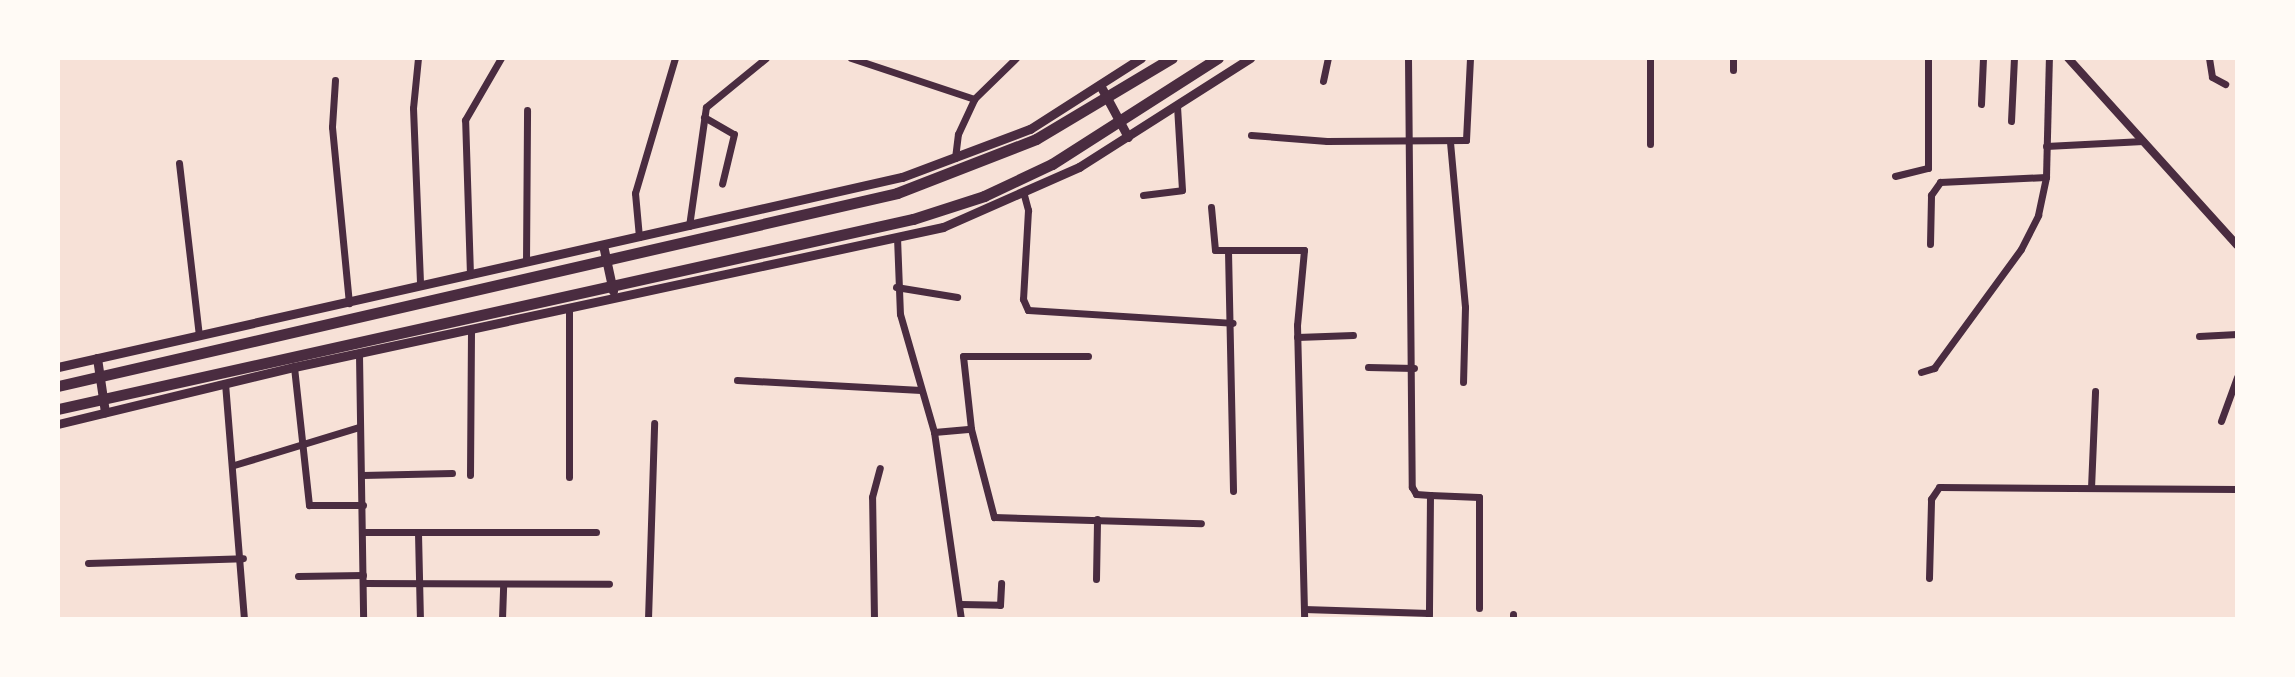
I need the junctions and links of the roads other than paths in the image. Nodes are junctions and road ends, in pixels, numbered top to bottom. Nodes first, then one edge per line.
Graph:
1 (418, 58) edge
2 (501, 58) edge
3 (675, 58) edge
4 (766, 58) edge
5 (851, 58) edge
6 (1016, 58) edge
7 (1141, 58) edge
8 (1172, 58) edge
9 (1218, 58) edge
10 (1250, 58) edge
11 (1328, 58) edge
12 (1408, 58) edge
13 (1470, 58) edge
14 (1650, 58) edge
15 (1733, 58) edge
16 (1928, 58) edge
17 (1983, 58) edge
18 (2014, 58) edge
19 (2049, 58) edge
20 (2068, 58) edge
21 (2209, 58) edge
22 (874, 62) edge
23 (1733, 70) dead end
24 (335, 80) dead end
25 (1323, 81) dead end
26 (2225, 84) dead end
27 (1100, 85) junction
28 (974, 99) junction
29 (1981, 104) dead end
30 (1177, 107) junction
31 (527, 110) dead end
32 (704, 117) junction
33 (2011, 121) dead end
34 (1251, 135) dead end
35 (1128, 137) junction
36 (2143, 141) junction
37 (1450, 142) junction
38 (1411, 143) junction
39 (1650, 144) dead end
40 (2046, 146) junction
41 (955, 160) junction
42 (179, 163) dead end
43 (1895, 176) dead end
44 (2046, 177) junction
45 (722, 184) dead end
46 (1024, 195) junction
47 (1143, 195) dead end
48 (1211, 207) dead end
49 (689, 226) junction
50 (639, 237) junction
51 (897, 237) junction
52 (1930, 244) dead end
53 (2237, 244) edge
54 (603, 245) junction
55 (1228, 251) junction
56 (526, 262) junction
57 (470, 275) junction
58 (420, 286) junction
59 (896, 287) junction
60 (957, 297) dead end
61 (615, 299) junction
62 (349, 303) junction
63 (569, 309) junction
64 (1233, 323) junction
65 (471, 330) junction
66 (2237, 334) edge
67 (1353, 335) dead end
68 (199, 336) junction
69 (2199, 336) dead end
70 (1297, 337) junction
71 (359, 355) junction
72 (1088, 356) dead end
73 (97, 358) junction
74 (58, 367) edge
75 (294, 367) junction
76 (1368, 367) dead end
77 (1414, 368) junction
78 (1921, 372) dead end
79 (2237, 377) edge
80 (737, 380) dead end
81 (1463, 382) dead end
82 (225, 383) junction
83 (58, 386) edge
84 (921, 390) junction
85 (2095, 391) dead end
86 (58, 409) edge
87 (105, 412) junction
88 (2221, 421) dead end
89 (654, 423) dead end
90 (58, 424) edge
91 (359, 427) junction
92 (971, 429) junction
93 (934, 432) junction
94 (305, 440) junction
95 (234, 465) junction
96 (880, 468) dead end
97 (452, 473) dead end
98 (362, 475) junction
99 (470, 475) dead end
100 (569, 477) dead end
101 (2091, 488) junction
102 (2237, 489) edge
103 (1233, 491) dead end
104 (1430, 495) junction
105 (363, 505) junction
106 (1097, 519) junction
107 (1201, 523) dead end
108 (364, 532) junction
109 (596, 532) dead end
110 (418, 533) junction
111 (243, 558) junction
112 (88, 563) dead end
113 (298, 576) dead end
114 (1929, 578) dead end
115 (363, 579) junction
116 (1096, 579) dead end
117 (1001, 583) dead end
118 (419, 584) junction
119 (503, 584) junction
120 (609, 584) dead end
121 (961, 604) junction
122 (1479, 608) dead end
123 (1304, 609) junction
124 (1429, 616) edge
125 (244, 619) edge
126 (363, 619) edge
127 (420, 619) edge
128 (502, 619) edge
129 (648, 619) edge
130 (874, 619) edge
131 (961, 619) edge
132 (1304, 619) edge

1 - 58 street
2 - 57 street
3 - 50 street
4 - 32 street
5 - 22 street
6 - 28 street
7 - 27 main road
8 - 83 highway
9 - 86 highway
10 - 30 main road
11 - 25 street
12 - 38 street
13 - 37 street
14 - 39 street
15 - 23 street
16 - 43 street
17 - 29 street
18 - 33 street
19 - 40 street
20 - 36 street
21 - 26 street
22 - 28 street
24 - 62 street
27 - 35 main road
27 - 41 main road
28 - 41 street
30 - 35 main road
30 - 47 street
31 - 56 street
32 - 45 street
32 - 49 street
34 - 38 street
35 - 46 main road
36 - 40 street
36 - 53 street
37 - 38 street
37 - 81 street
38 - 77 street
40 - 44 street
41 - 49 main road
42 - 68 street
44 - 52 street
44 - 78 street
46 - 51 main road
46 - 64 street
48 - 55 street
49 - 50 main road
50 - 54 main road
51 - 59 street
51 - 61 main road
54 - 56 main road
54 - 61 main road
55 - 64 street
55 - 70 street
56 - 57 main road
57 - 58 main road
58 - 62 main road
59 - 60 street
59 - 84 street
61 - 63 main road
62 - 68 main road
63 - 65 main road
63 - 100 street
64 - 103 street
65 - 71 main road
65 - 99 street
66 - 69 street
67 - 70 street
68 - 73 main road
70 - 123 street
71 - 75 main road
71 - 91 street
72 - 92 street
73 - 74 main road
73 - 87 main road
75 - 82 main road
75 - 94 street
76 - 77 street
77 - 104 street
79 - 88 street
80 - 84 street
82 - 87 main road
82 - 95 street
84 - 93 street
85 - 101 street
87 - 90 main road
89 - 129 street
91 - 94 street
91 - 98 street
92 - 93 street
92 - 106 street
93 - 121 street
94 - 95 street
94 - 105 street
95 - 111 street
96 - 130 street
97 - 98 street
98 - 105 street
101 - 102 street
101 - 114 street
104 - 122 street
104 - 124 street
105 - 108 street
106 - 107 street
106 - 116 street
108 - 110 street
108 - 115 street
109 - 110 street
110 - 118 street
111 - 112 street
111 - 125 street
113 - 115 street
115 - 118 street
115 - 126 street
117 - 121 street
118 - 119 street
118 - 127 street
119 - 120 street
119 - 128 street
121 - 131 street
123 - 124 street
123 - 132 street

